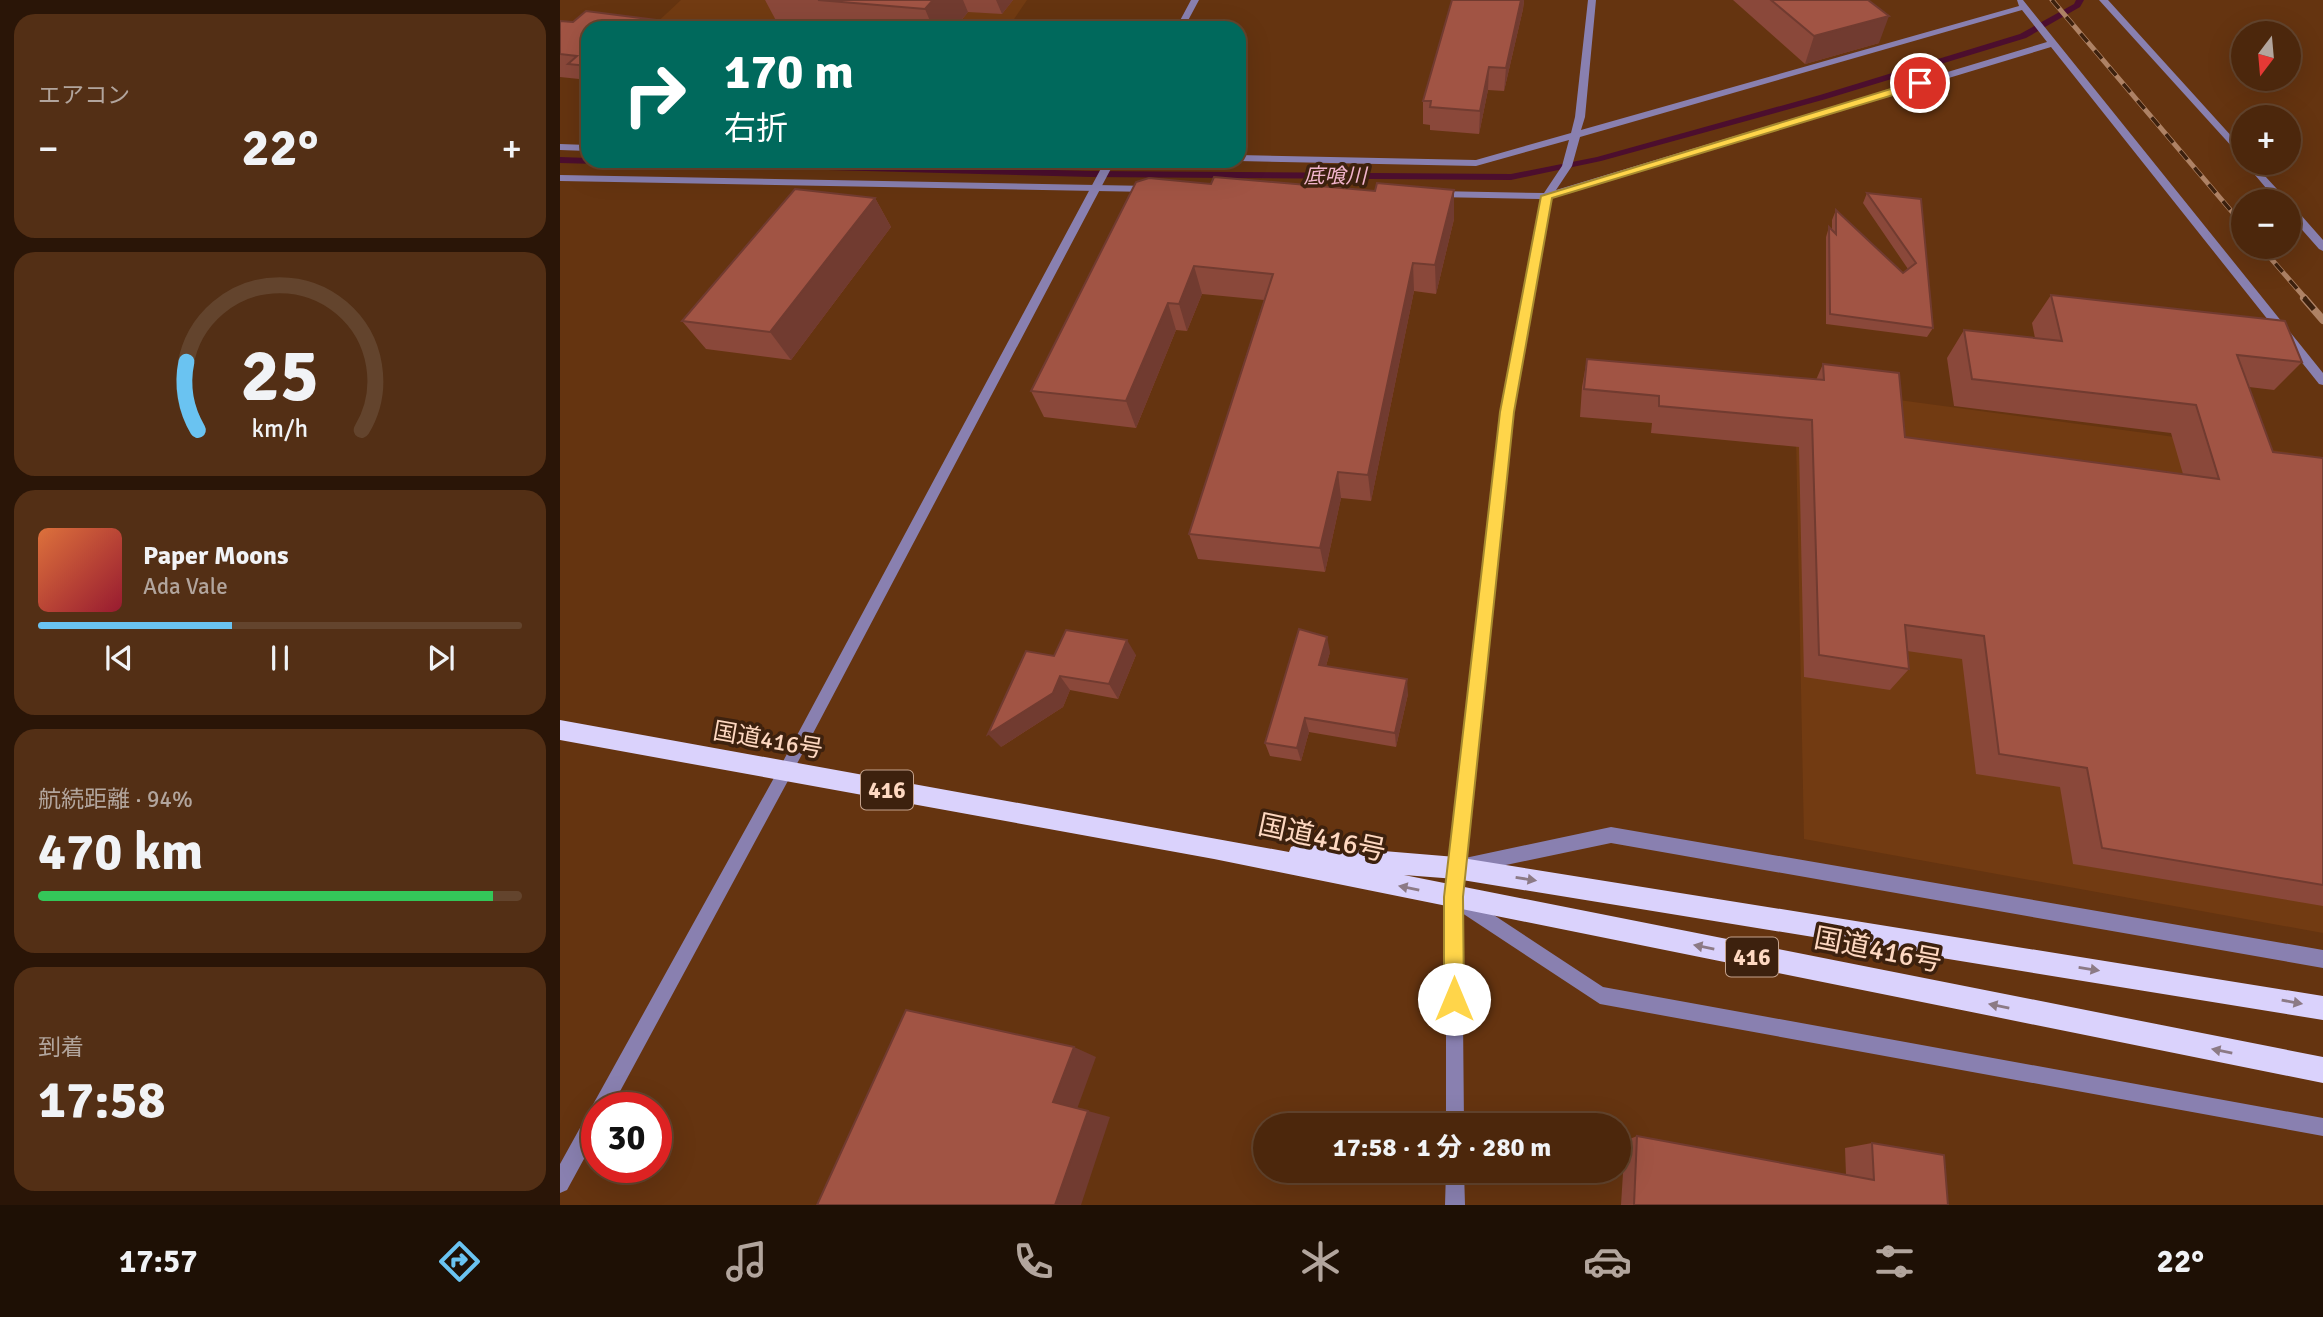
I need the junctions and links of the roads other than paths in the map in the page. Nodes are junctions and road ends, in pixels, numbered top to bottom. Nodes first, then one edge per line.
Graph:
1 (1195, 0) edge
2 (1592, 0) edge
3 (2104, 0) edge
4 (2021, 4) edge
5 (1184, 21) edge
6 (2053, 43) junction
7 (1573, 138) junction
8 (2231, 143) edge
9 (560, 147) edge
10 (581, 148) edge
11 (1246, 158) edge
12 (1106, 168) edge
13 (2259, 175) edge
14 (560, 178) edge
15 (1095, 188) junction
16 (2272, 189) edge
17 (1164, 190) edge
18 (1424, 194) edge
19 (1547, 196) junction
20 (2301, 222) edge
21 (2323, 247) edge
22 (2323, 381) edge
23 (560, 730) edge
24 (785, 772) junction
25 (1214, 848) junction
26 (1457, 868) junction
27 (1454, 897) junction
28 (2323, 959) edge
29 (2323, 1008) edge
30 (2323, 1070) edge
31 (610, 1092) edge
32 (1455, 1113) edge
33 (2323, 1127) edge
34 (581, 1145) edge
35 (560, 1183) edge
36 (1455, 1183) edge
37 (1455, 1205) edge

1 - 5 street
2 - 7 street
3 - 8 street
4 - 6 street
4 - 7 street
6 - 19 street
6 - 22 street
7 - 11 street
7 - 19 street
9 - 10 street
12 - 15 street
13 - 16 street
14 - 15 street
15 - 17 street
15 - 24 street
18 - 19 street
19 - 26 street
20 - 21 street
23 - 24 highway, 国道416号 / 416
24 - 25 highway, 国道416号 / 416
24 - 31 street
25 - 26 highway, 国道416号 / 416
27 -> 25 highway, 国道416号 / 416
26 - 27 street
26 - 28 street
26 -> 29 highway, 国道416号 / 416
30 -> 27 highway, 国道416号 / 416
27 - 32 street
27 - 33 street
34 - 35 street
36 - 37 street

